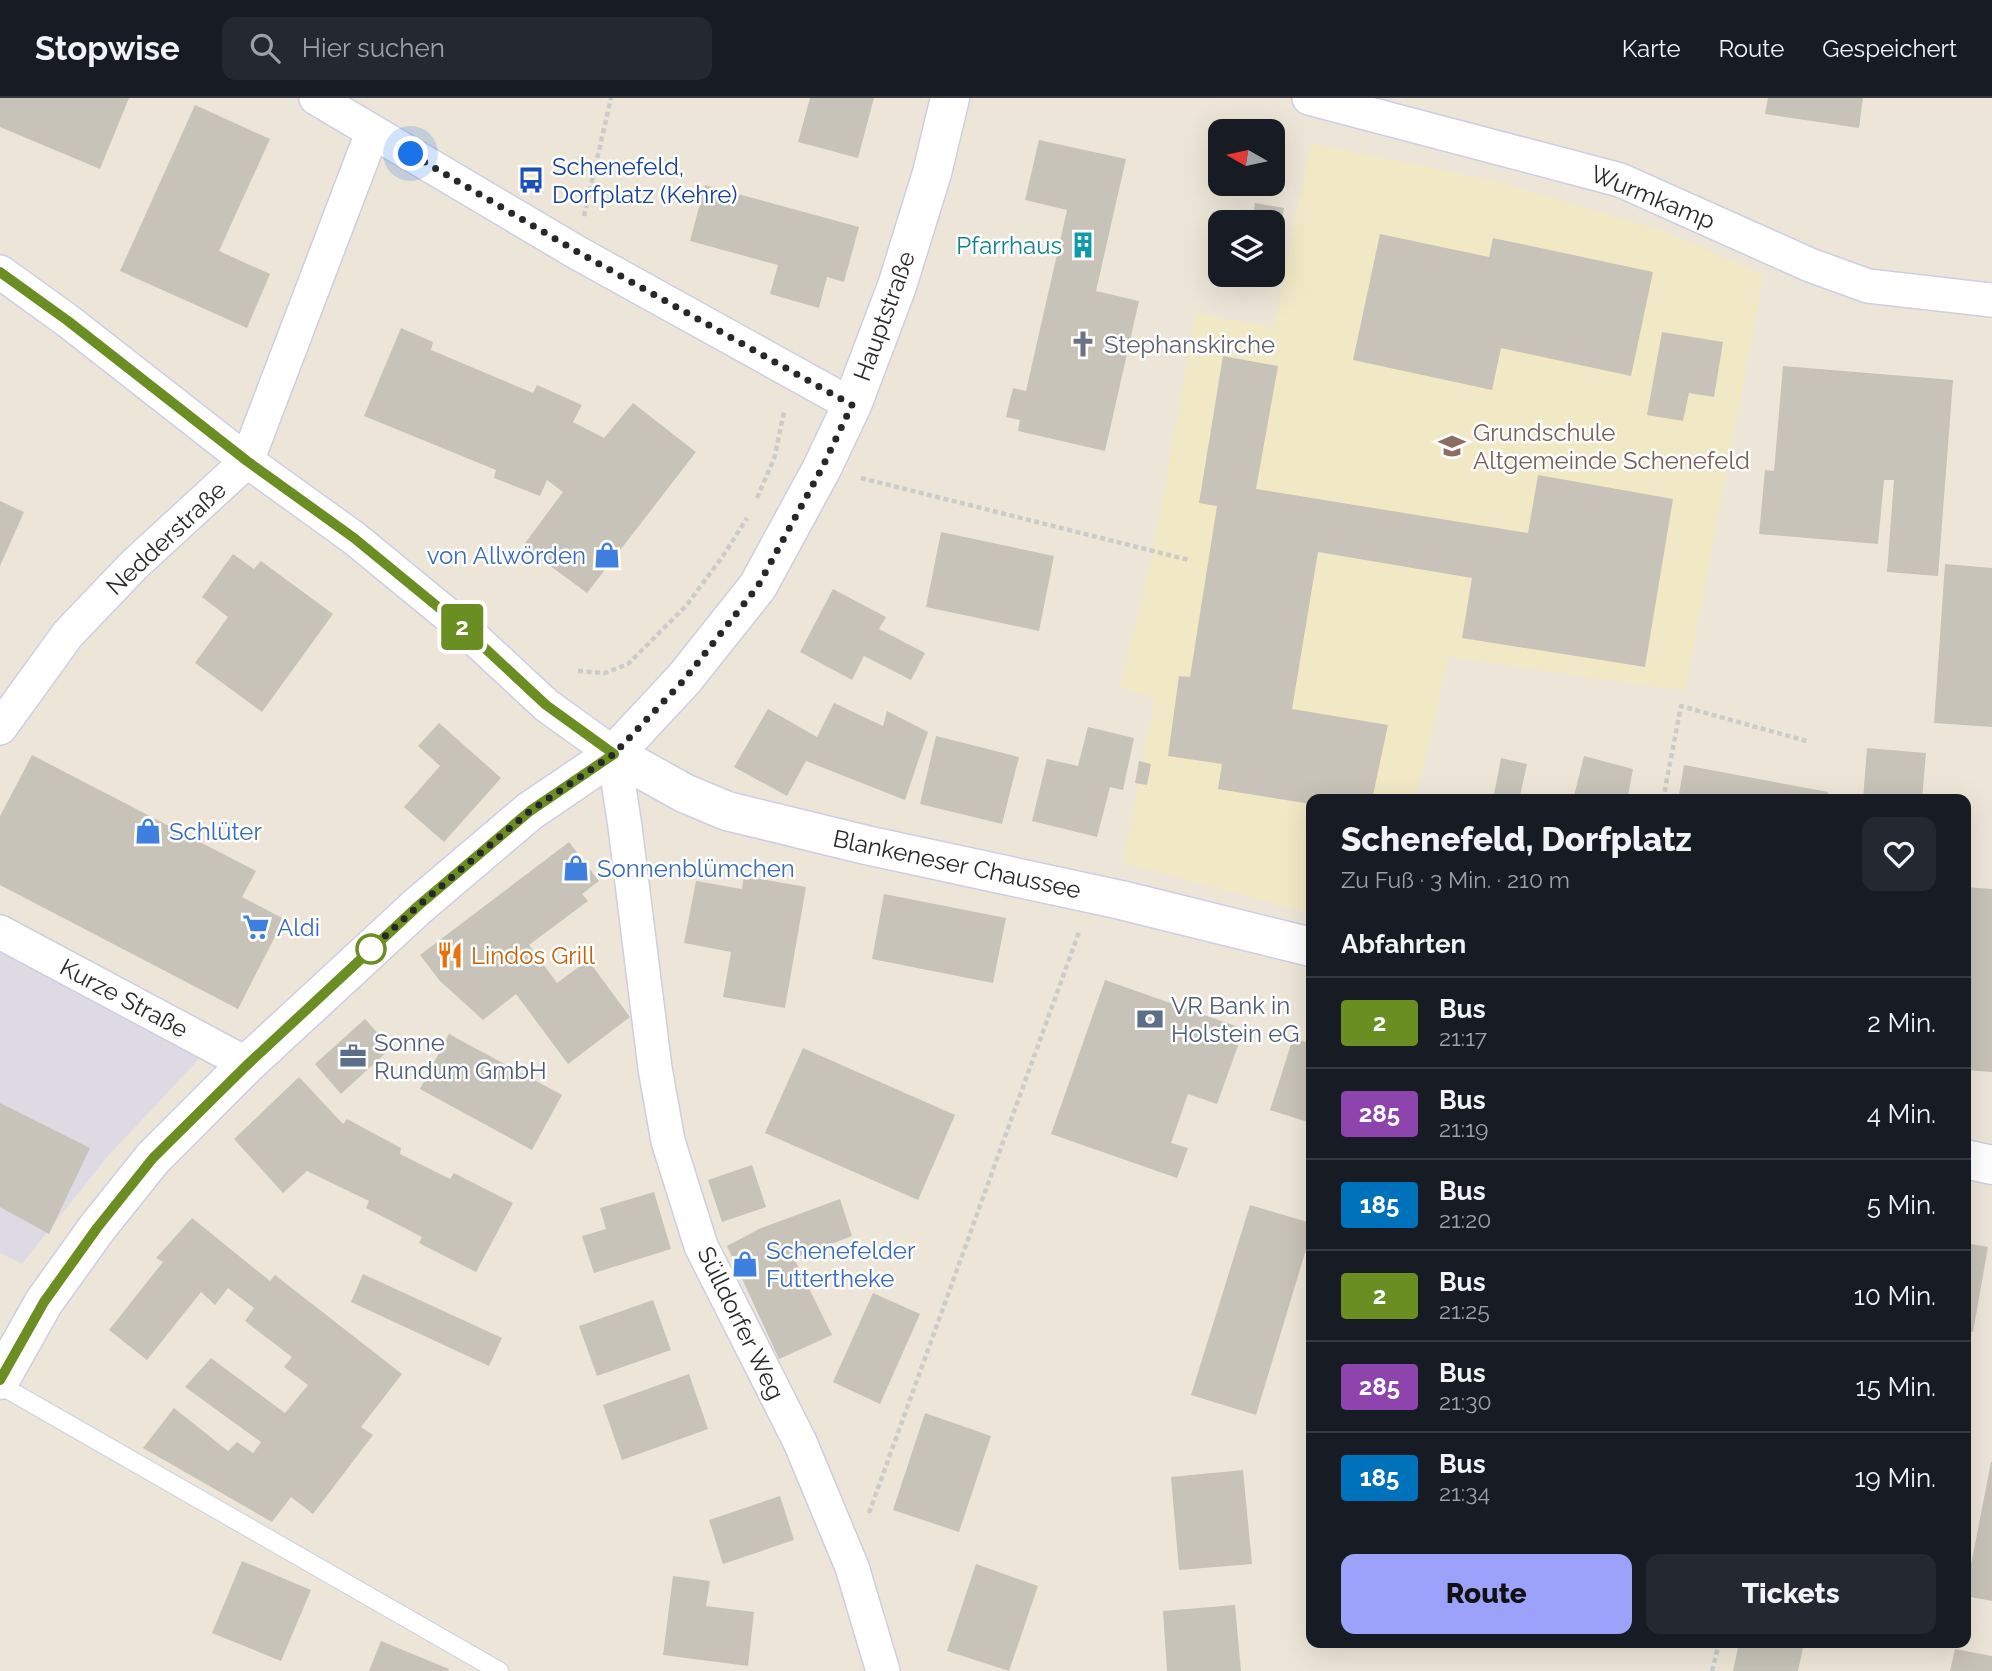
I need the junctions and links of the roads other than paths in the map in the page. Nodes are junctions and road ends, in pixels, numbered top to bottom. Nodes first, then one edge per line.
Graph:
1 (316, 98) edge
2 (950, 98) edge
3 (1309, 98) edge
4 (372, 133) junction
5 (0, 272) edge
6 (1992, 300) edge
7 (852, 405) junction
8 (247, 461) junction
9 (0, 728) edge
10 (614, 754) junction
11 (0, 932) edge
12 (1306, 946) edge
13 (247, 1065) junction
14 (1971, 1160) edge
15 (1992, 1165) edge
16 (0, 1380) edge
17 (0, 1385) edge
18 (499, 1671) edge
19 (884, 1671) edge

1 - 4 street
2 - 7 main road, Hauptstraße
3 - 6 street, Wurmkamp
4 - 7 street
4 - 8 street, Nedderstraße
5 - 8 street
7 - 10 main road, Hauptstraße
8 - 9 street, Nedderstraße
8 - 10 street
10 - 12 main road, Blankeneser Chaussee
10 - 13 main road, Hauptstraße
10 - 19 street, Sülldorfer Weg
11 - 13 street, Kurze Straße
13 - 16 main road, Hauptstraße
14 - 15 main road
17 - 18 lane

